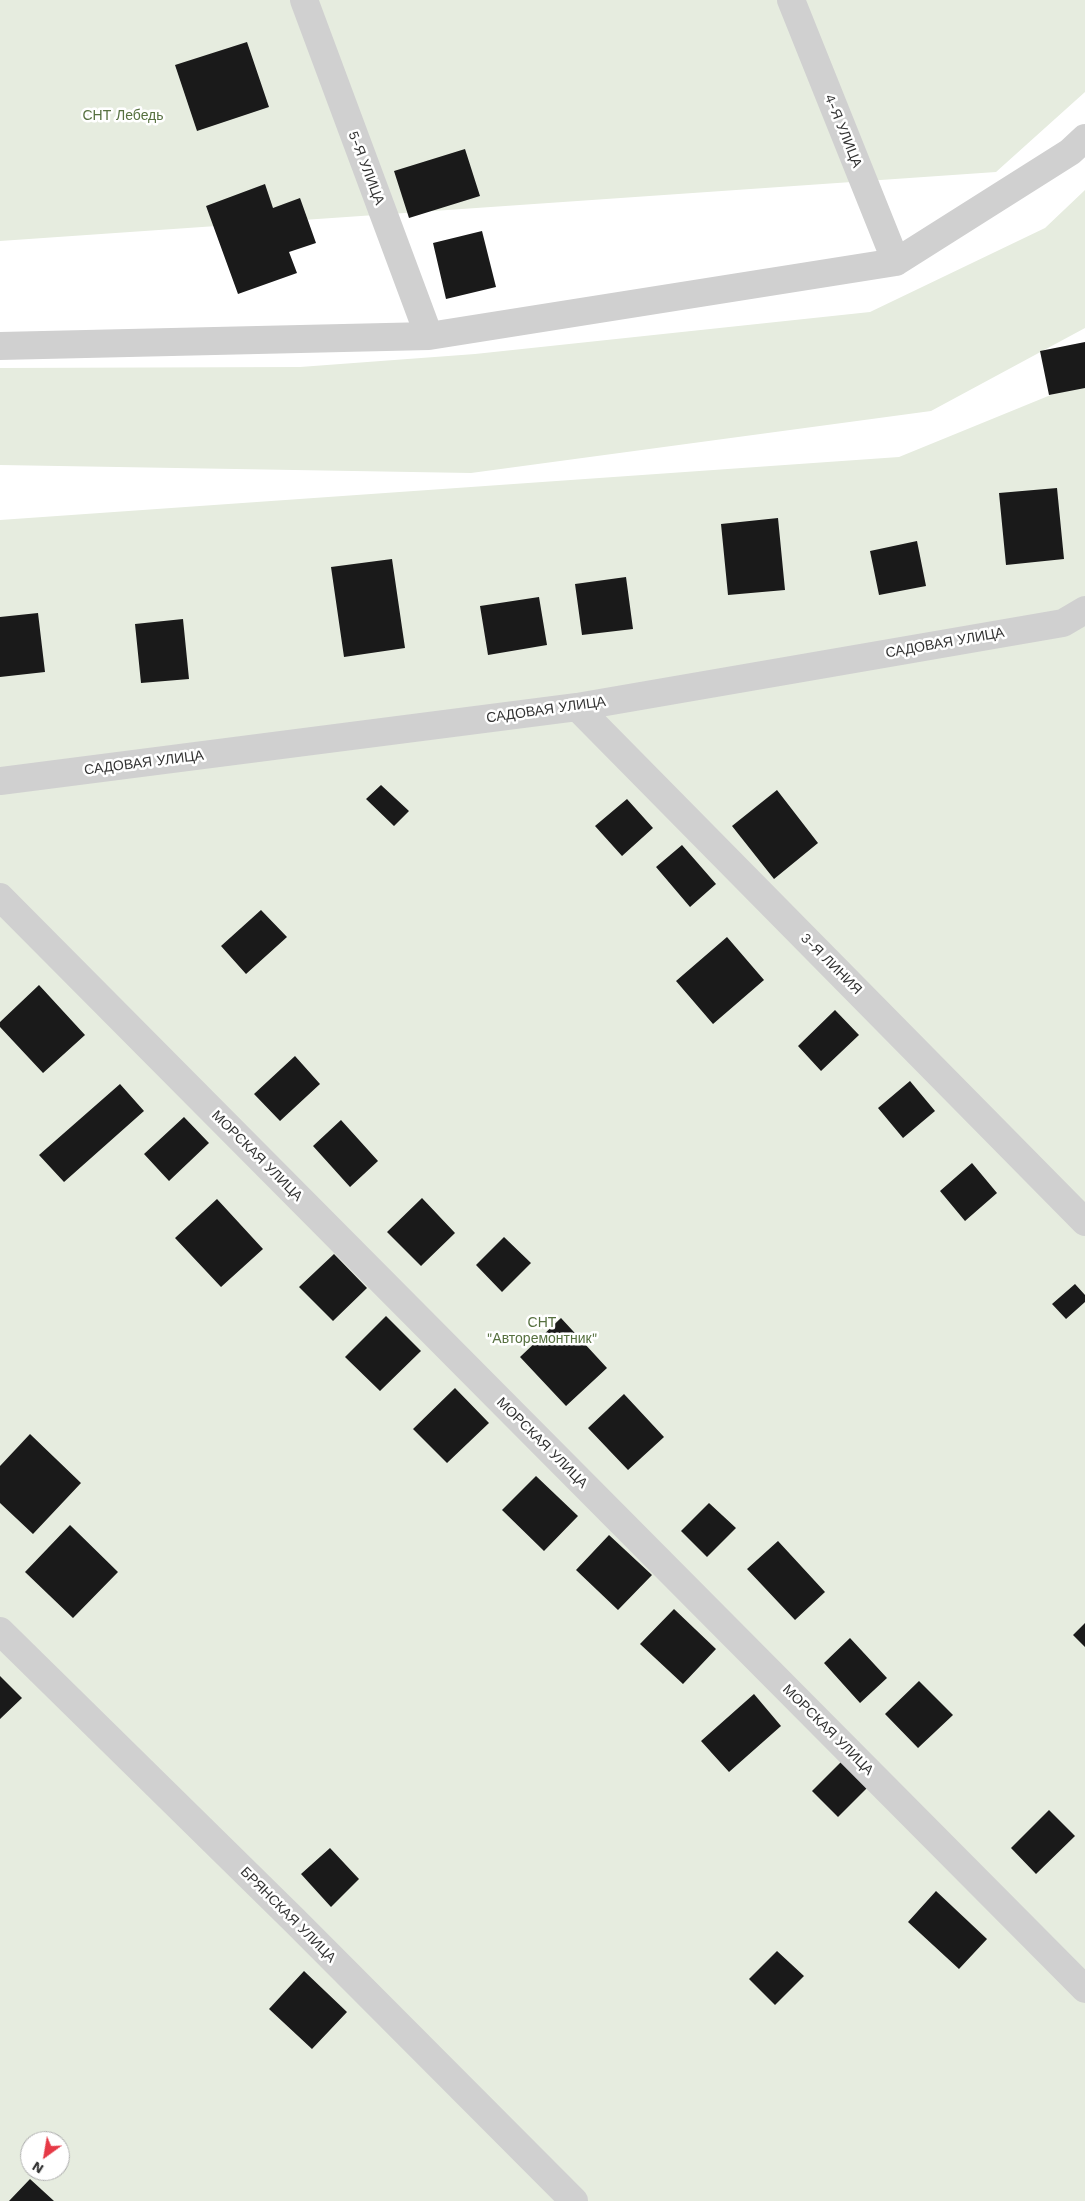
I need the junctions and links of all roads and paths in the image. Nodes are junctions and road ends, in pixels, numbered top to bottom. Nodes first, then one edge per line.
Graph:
1 (304, 0) edge
2 (791, 0) edge
3 (1085, 138) edge
4 (896, 262) junction
5 (429, 336) junction
6 (0, 346) edge
7 (1085, 610) edge
8 (577, 707) junction
9 (0, 781) edge
10 (0, 897) edge
11 (1085, 1222) edge
12 (0, 1631) edge
13 (1085, 1989) edge
14 (574, 2201) edge

1 - 5 street, 5-Я УЛИЦА
2 - 4 street, 4-Я УЛИЦА
3 - 4 street
4 - 5 street
5 - 6 street
7 - 8 street, САДОВАЯ УЛИЦА
8 - 9 street, САДОВАЯ УЛИЦА
8 - 11 street, 3-Я ЛИНИЯ
10 - 13 street, МОРСКАЯ УЛИЦА
12 - 14 street, БРЯНСКАЯ УЛИЦА

